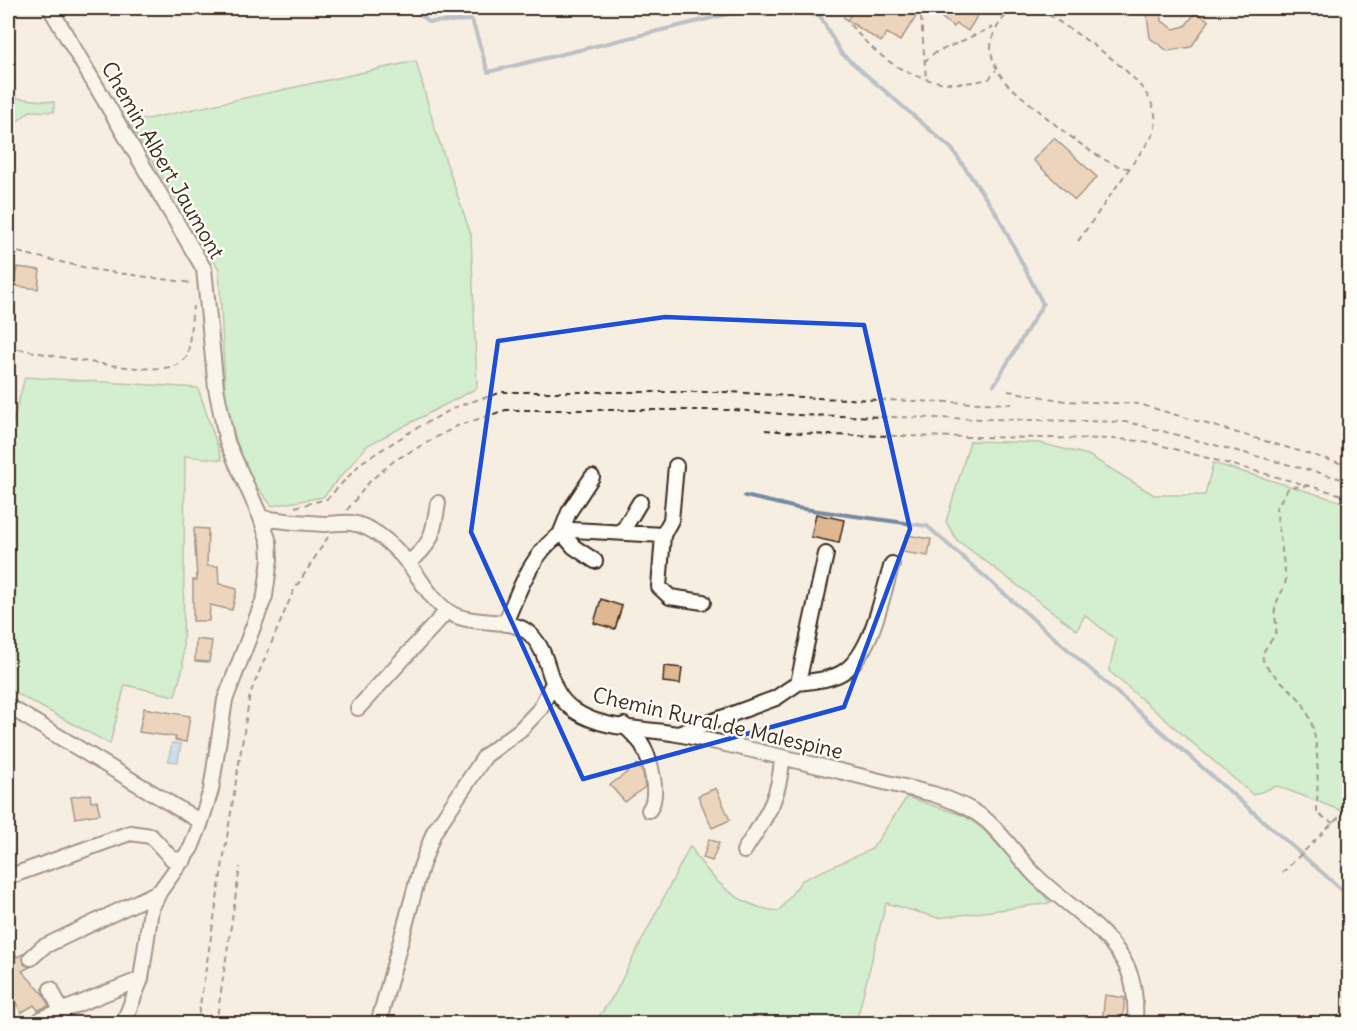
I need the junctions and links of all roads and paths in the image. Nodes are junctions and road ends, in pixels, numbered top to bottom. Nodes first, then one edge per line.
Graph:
1 (50, 8) edge
2 (837, 8) edge
3 (996, 8) edge
4 (1012, 8) edge
5 (1040, 8) edge
6 (921, 17) dead end
7 (996, 26) junction
8 (924, 62) junction
9 (996, 70) junction
10 (926, 78) junction
11 (1129, 168) junction
12 (1076, 244) dead end
13 (8, 250) edge
14 (194, 293) dead end
15 (193, 303) dead end
16 (8, 347) edge
17 (1008, 391) dead end
18 (1015, 404) dead end
19 (765, 430) dead end
20 (676, 466) dead end
21 (1350, 466) edge
22 (592, 477) dead end
23 (1350, 481) edge
24 (1311, 486) junction
25 (1350, 496) edge
26 (640, 502) dead end
27 (438, 504) dead end
28 (268, 519) junction
29 (338, 523) junction
30 (561, 532) junction
31 (622, 532) junction
32 (663, 535) junction
33 (826, 554) dead end
34 (595, 561) dead end
35 (408, 563) junction
36 (892, 564) dead end
37 (703, 602) dead end
38 (447, 611) junction
39 (506, 624) junction
40 (798, 683) junction
41 (552, 685) junction
42 (8, 706) edge
43 (358, 708) dead end
44 (624, 725) junction
45 (678, 734) junction
46 (782, 759) junction
47 (1350, 806) edge
48 (649, 810) dead end
49 (201, 822) junction
50 (1333, 823) junction
51 (744, 850) dead end
52 (184, 860) junction
53 (240, 867) dead end
54 (1282, 873) dead end
55 (8, 877) edge
56 (160, 891) junction
57 (31, 958) dead end
58 (141, 979) junction
59 (51, 989) dead end
60 (61, 1011) junction
61 (41, 1019) dead end
62 (123, 1023) edge
63 (197, 1023) edge
64 (216, 1023) edge
65 (378, 1023) edge
66 (1136, 1023) edge

1 - 28 street, Chemin Albert Jaumont
2 - 10 path
3 - 4 path
4 - 7 path
5 - 11 path
6 - 8 path
7 - 8 path
7 - 9 path
8 - 10 path
9 - 10 path
9 - 11 path
11 - 12 path
13 - 14 path
15 - 16 path
17 - 21 path
18 - 28 path
19 - 24 path
20 - 32 street
22 - 30 street
23 - 29 path
24 - 25 path
24 - 50 path
26 - 31 street
27 - 35 street
28 - 29 street
28 - 49 street, Chemin Albert Jaumont
29 - 35 street
29 - 63 path
30 - 31 street
30 - 34 street
30 - 39 street
31 - 32 street
32 - 37 street
33 - 40 street
35 - 38 street
36 - 40 street
38 - 39 street, Chemin Rural de Malespine
38 - 43 street
39 - 41 street, Chemin Rural de Malespine
40 - 45 street
41 - 44 street, Chemin Rural de Malespine
41 - 65 street
42 - 49 street
44 - 45 street, Chemin Rural de Malespine
44 - 48 street
45 - 46 street, Chemin Rural de Malespine
46 - 51 street
46 - 66 street, Chemin Rural de Malespine
47 - 50 path
49 - 52 street, Chemin Albert Jaumont
50 - 54 path
52 - 55 street
52 - 56 street, Chemin Albert Jaumont
53 - 64 path
56 - 57 street
56 - 58 street, Chemin Albert Jaumont
58 - 60 street
58 - 62 street, Chemin Albert Jaumont
59 - 60 street
60 - 61 street

